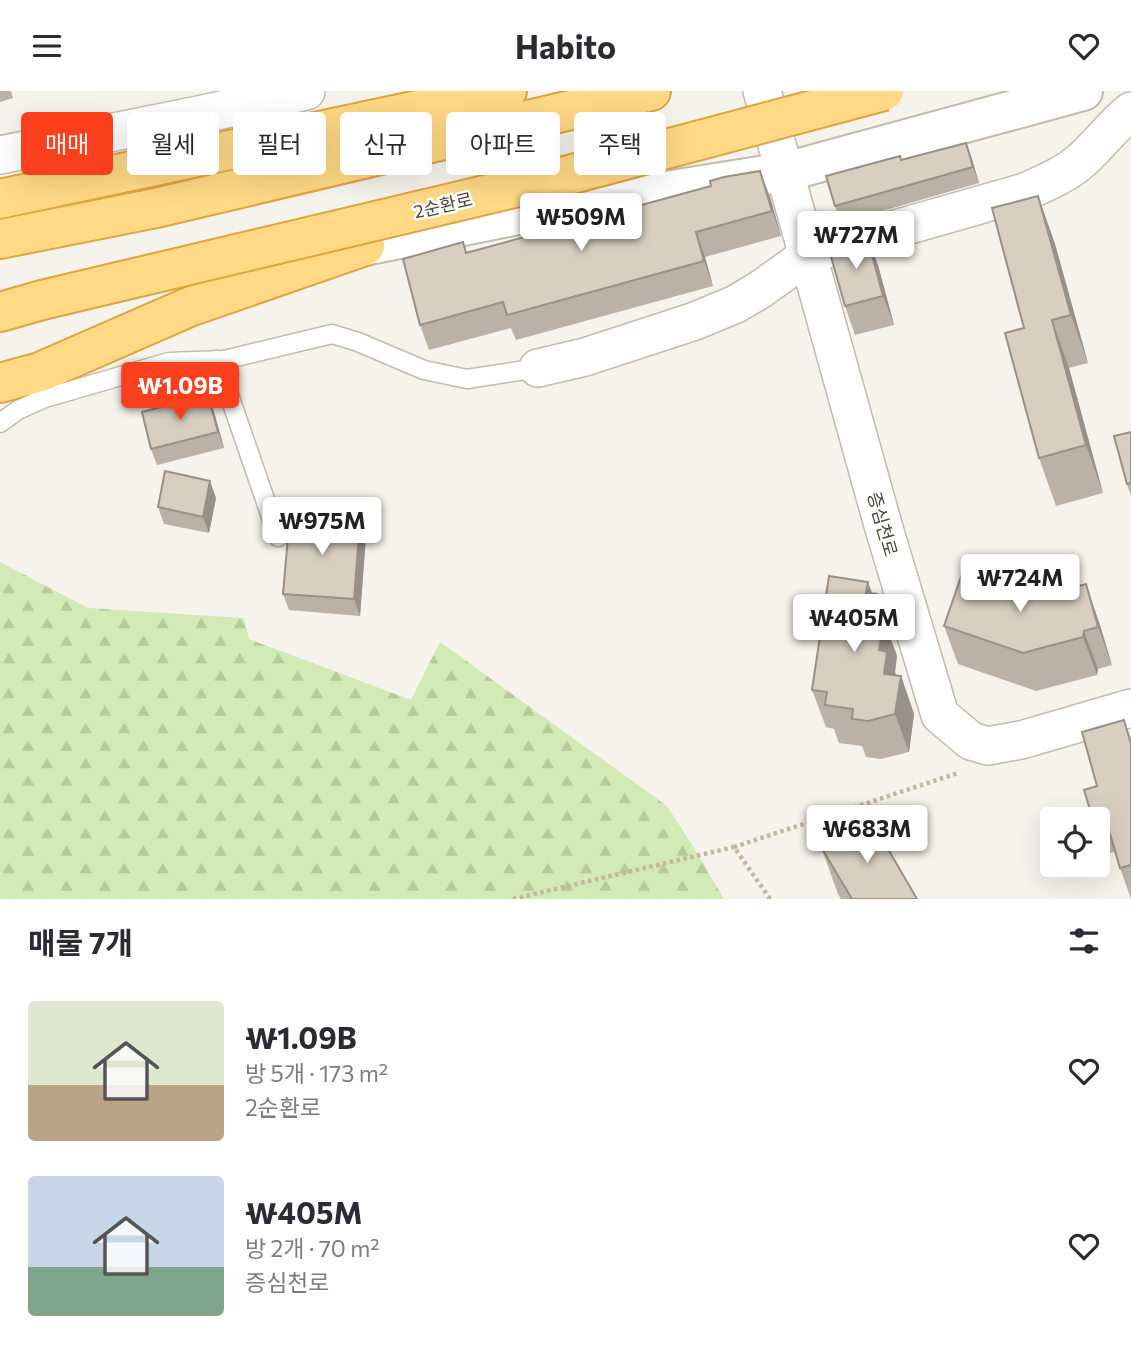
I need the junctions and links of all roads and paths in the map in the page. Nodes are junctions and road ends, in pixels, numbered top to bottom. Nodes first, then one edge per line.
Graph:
1 (306, 91) edge
2 (507, 91) edge
3 (651, 91) edge
4 (762, 91) edge
5 (884, 91) edge
6 (1083, 91) edge
7 (213, 102) edge
8 (1131, 111) edge
9 (0, 155) edge
10 (785, 172) junction
11 (0, 199) edge
12 (16, 235) edge
13 (365, 246) joint
14 (807, 256) junction
15 (0, 312) edge
16 (217, 360) junction
17 (538, 368) joint
18 (0, 383) edge
19 (0, 423) edge
20 (278, 537) dead end
21 (1131, 708) edge
22 (988, 746) junction
23 (734, 847) junction
24 (513, 899) edge
25 (770, 899) edge

1 - 7 street
2 - 11 highway
3 - 12 highway
4 - 10 street, 증심천로
5 - 15 highway, 2순환로, bridge
6 - 10 street
7 - 9 street
8 - 14 street
10 - 13 street
10 - 14 street, 증심천로
13 - 18 highway
14 - 17 street
14 - 22 street, 증심천로
16 - 17 lane
16 - 19 lane
16 - 20 lane
21 - 22 street
22 - 23 path
23 - 24 path
23 - 25 path

